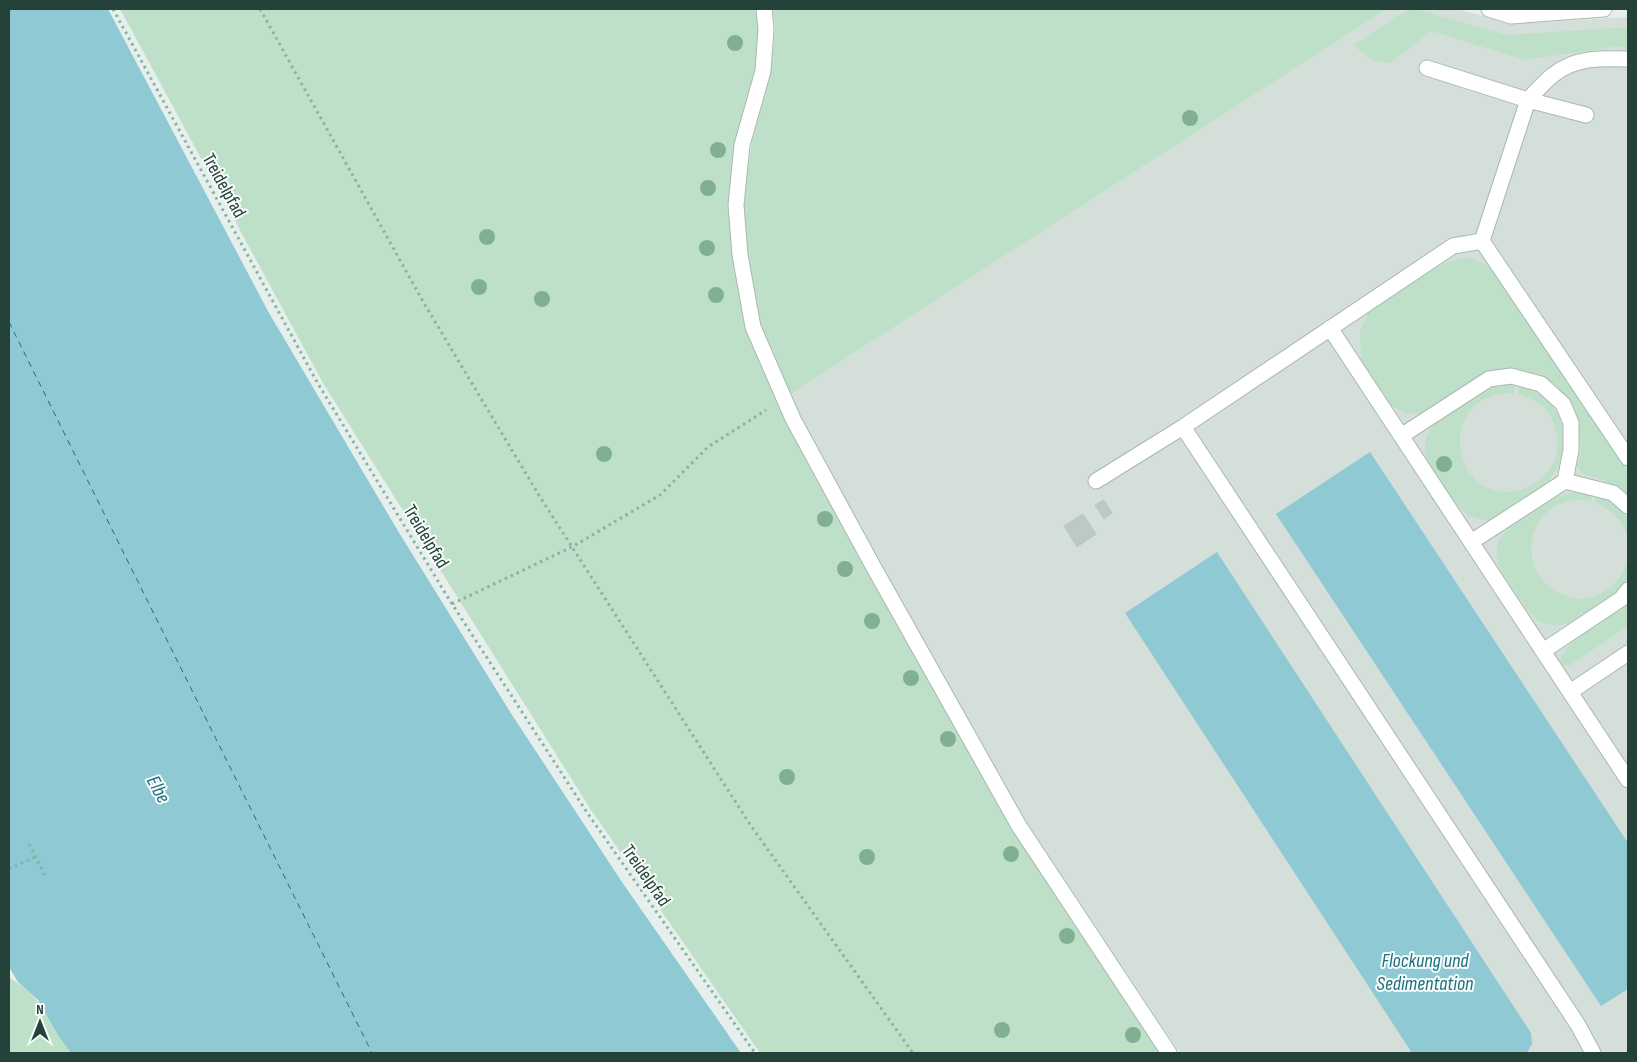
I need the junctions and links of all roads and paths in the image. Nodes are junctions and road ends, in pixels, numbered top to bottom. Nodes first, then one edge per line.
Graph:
1 (113, 9) edge
2 (260, 9) edge
3 (764, 9) edge
4 (1489, 9) edge
5 (1604, 9) edge
6 (1628, 59) edge
7 (1427, 68) dead end
8 (1528, 100) junction
9 (1586, 115) dead end
10 (1482, 242) junction
11 (1330, 328) junction
12 (784, 398) junction
13 (1183, 427) junction
14 (1401, 436) junction
15 (1628, 458) edge
16 (1096, 481) dead end
17 (1565, 481) junction
18 (1628, 506) edge
19 (1471, 542) junction
20 (572, 546) junction
21 (1628, 590) edge
22 (452, 604) junction
23 (1543, 651) junction
24 (1628, 653) edge
25 (1570, 692) junction
26 (1628, 779) edge
27 (28, 844) dead end
28 (35, 856) junction
29 (9, 869) edge
30 (45, 875) dead end
31 (755, 1053) edge
32 (913, 1053) edge
33 (1169, 1053) edge
34 (1593, 1053) edge

1 - 22 path, Treidelpfad
2 - 20 path
3 - 12 street
4 - 5 street
6 - 8 street
7 - 8 street
8 - 9 street
8 - 10 street
10 - 11 street
10 - 15 street
11 - 13 street
11 - 14 street
12 - 20 path
12 - 33 street
13 - 16 street
13 - 34 street
14 - 17 street
14 - 19 street
17 - 18 street
17 - 19 street
19 - 23 street
20 - 22 path
20 - 32 path
21 - 23 street
22 - 31 path, Treidelpfad
23 - 25 street
24 - 25 street
25 - 26 street
27 - 28 path
28 - 29 path
28 - 30 path

